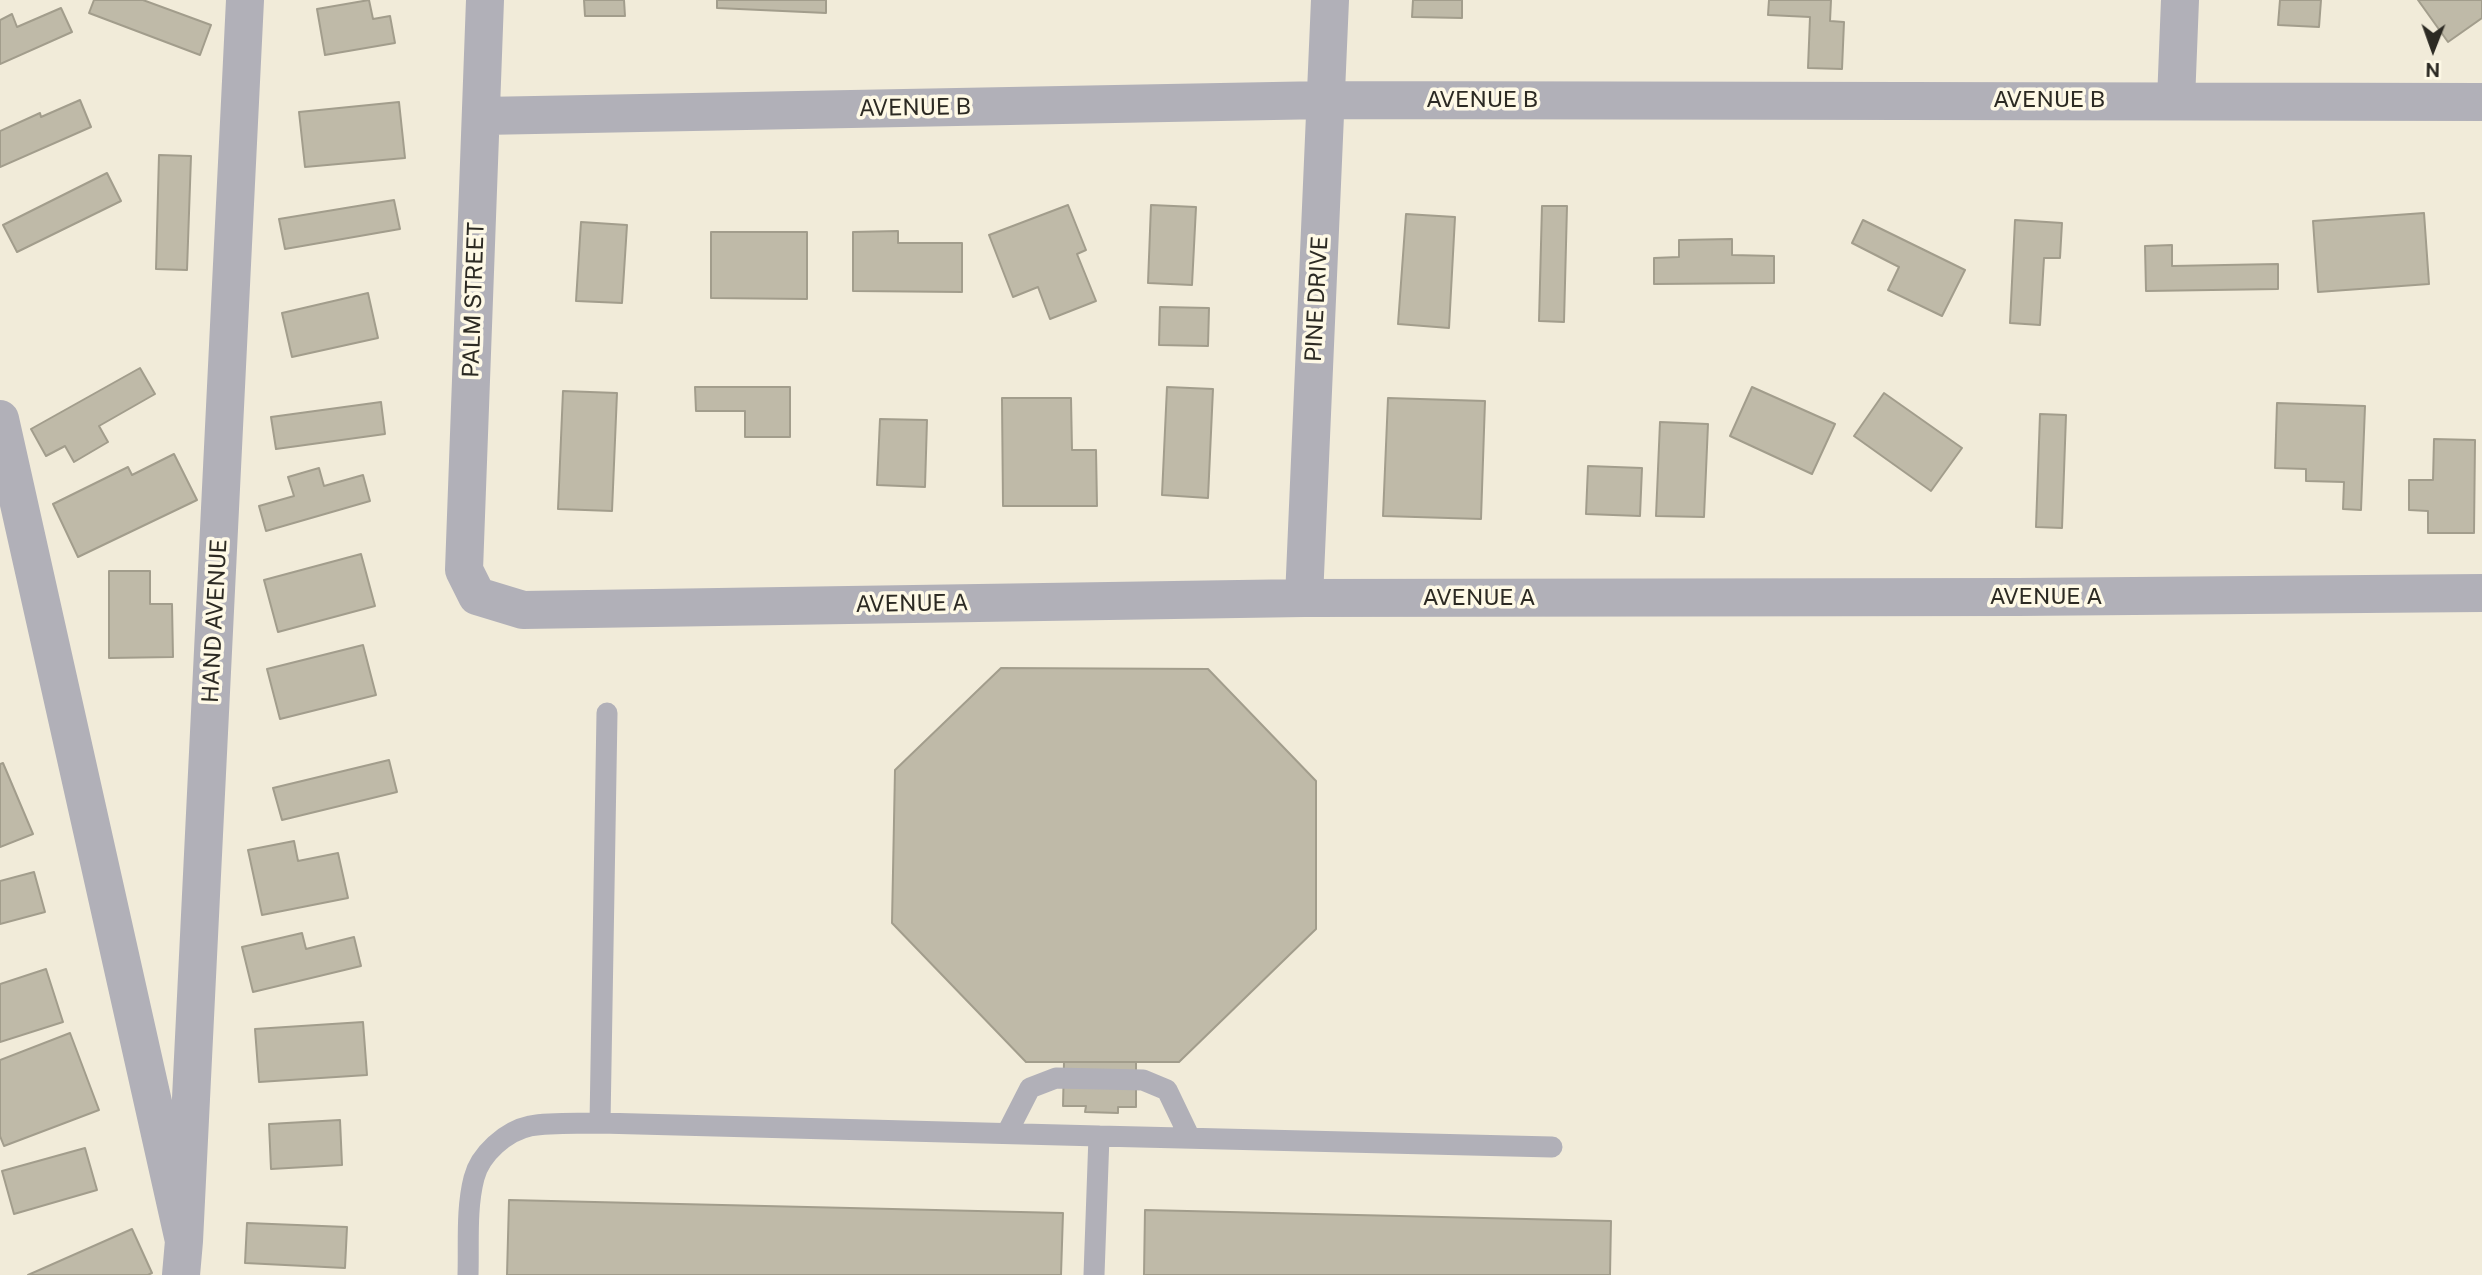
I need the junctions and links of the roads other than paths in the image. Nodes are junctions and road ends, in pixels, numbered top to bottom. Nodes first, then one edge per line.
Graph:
1 (245, 0) edge
2 (485, 0) edge
3 (1330, 0) edge
4 (2180, 0) edge
5 (1326, 100) junction
6 (2176, 101) junction
7 (2482, 102) edge
8 (482, 116) junction
9 (0, 419) edge
10 (2482, 593) edge
11 (477, 596) joint
12 (1304, 598) junction
13 (607, 713) dead end
14 (600, 1124) junction
15 (1007, 1133) junction
16 (1099, 1136) junction
17 (1190, 1138) junction
18 (1552, 1147) dead end
19 (183, 1258) edge
20 (468, 1275) edge
21 (1094, 1275) edge

1 - 19 street, HAND AVENUE
2 - 8 street, PALM STREET
3 - 5 street, PINE DRIVE
4 - 6 street
5 - 6 street, AVENUE B
5 - 8 street, AVENUE B
5 - 12 street, PINE DRIVE
6 - 7 street, AVENUE B
8 - 11 street, PALM STREET
9 - 19 street
10 - 12 street, AVENUE A
11 - 12 street, AVENUE A
13 - 14 lane
14 - 15 lane
14 - 20 lane
15 - 16 lane
15 - 17 lane
16 - 17 lane
16 - 21 lane
17 - 18 lane

